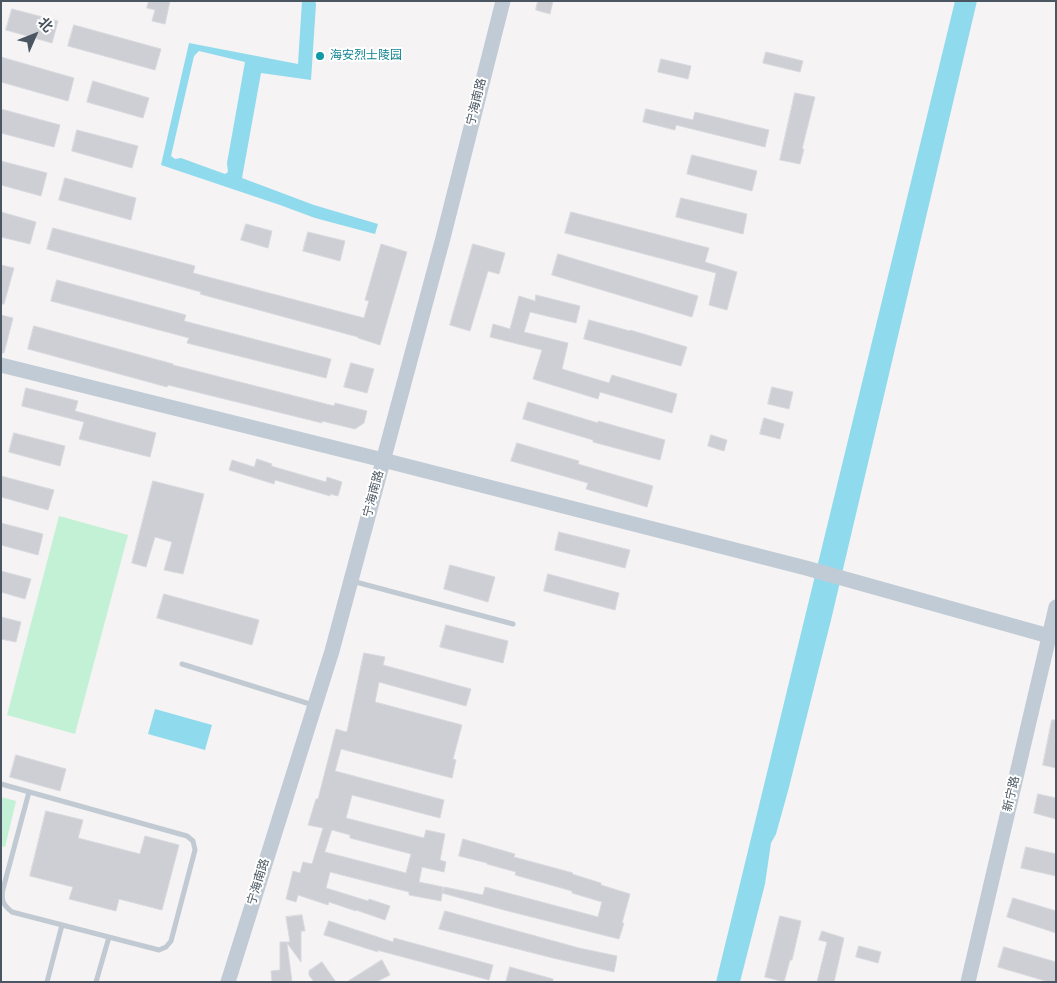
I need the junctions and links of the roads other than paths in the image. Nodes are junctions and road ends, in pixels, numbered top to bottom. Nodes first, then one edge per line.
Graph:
1 (503, 1) edge
2 (1, 365) edge
3 (383, 460) junction
4 (350, 581) junction
5 (1056, 607) edge
6 (513, 624) dead end
7 (1050, 636) junction
8 (182, 664) dead end
9 (314, 706) junction
10 (1, 784) edge
11 (29, 792) junction
12 (62, 924) junction
13 (108, 937) junction
14 (47, 982) edge
15 (96, 982) edge
16 (228, 982) edge
17 (968, 982) edge

1 - 3 street, 宁海南路
2 - 3 street
3 - 4 street, 宁海南路
3 - 7 street
4 - 6 lane
4 - 9 street, 宁海南路
5 - 7 street, 新宁路
7 - 17 street, 新宁路
8 - 9 lane
9 - 16 street, 宁海南路
10 - 11 lane
11 - 12 lane
11 - 13 lane
12 - 13 lane
12 - 14 lane
13 - 15 lane

